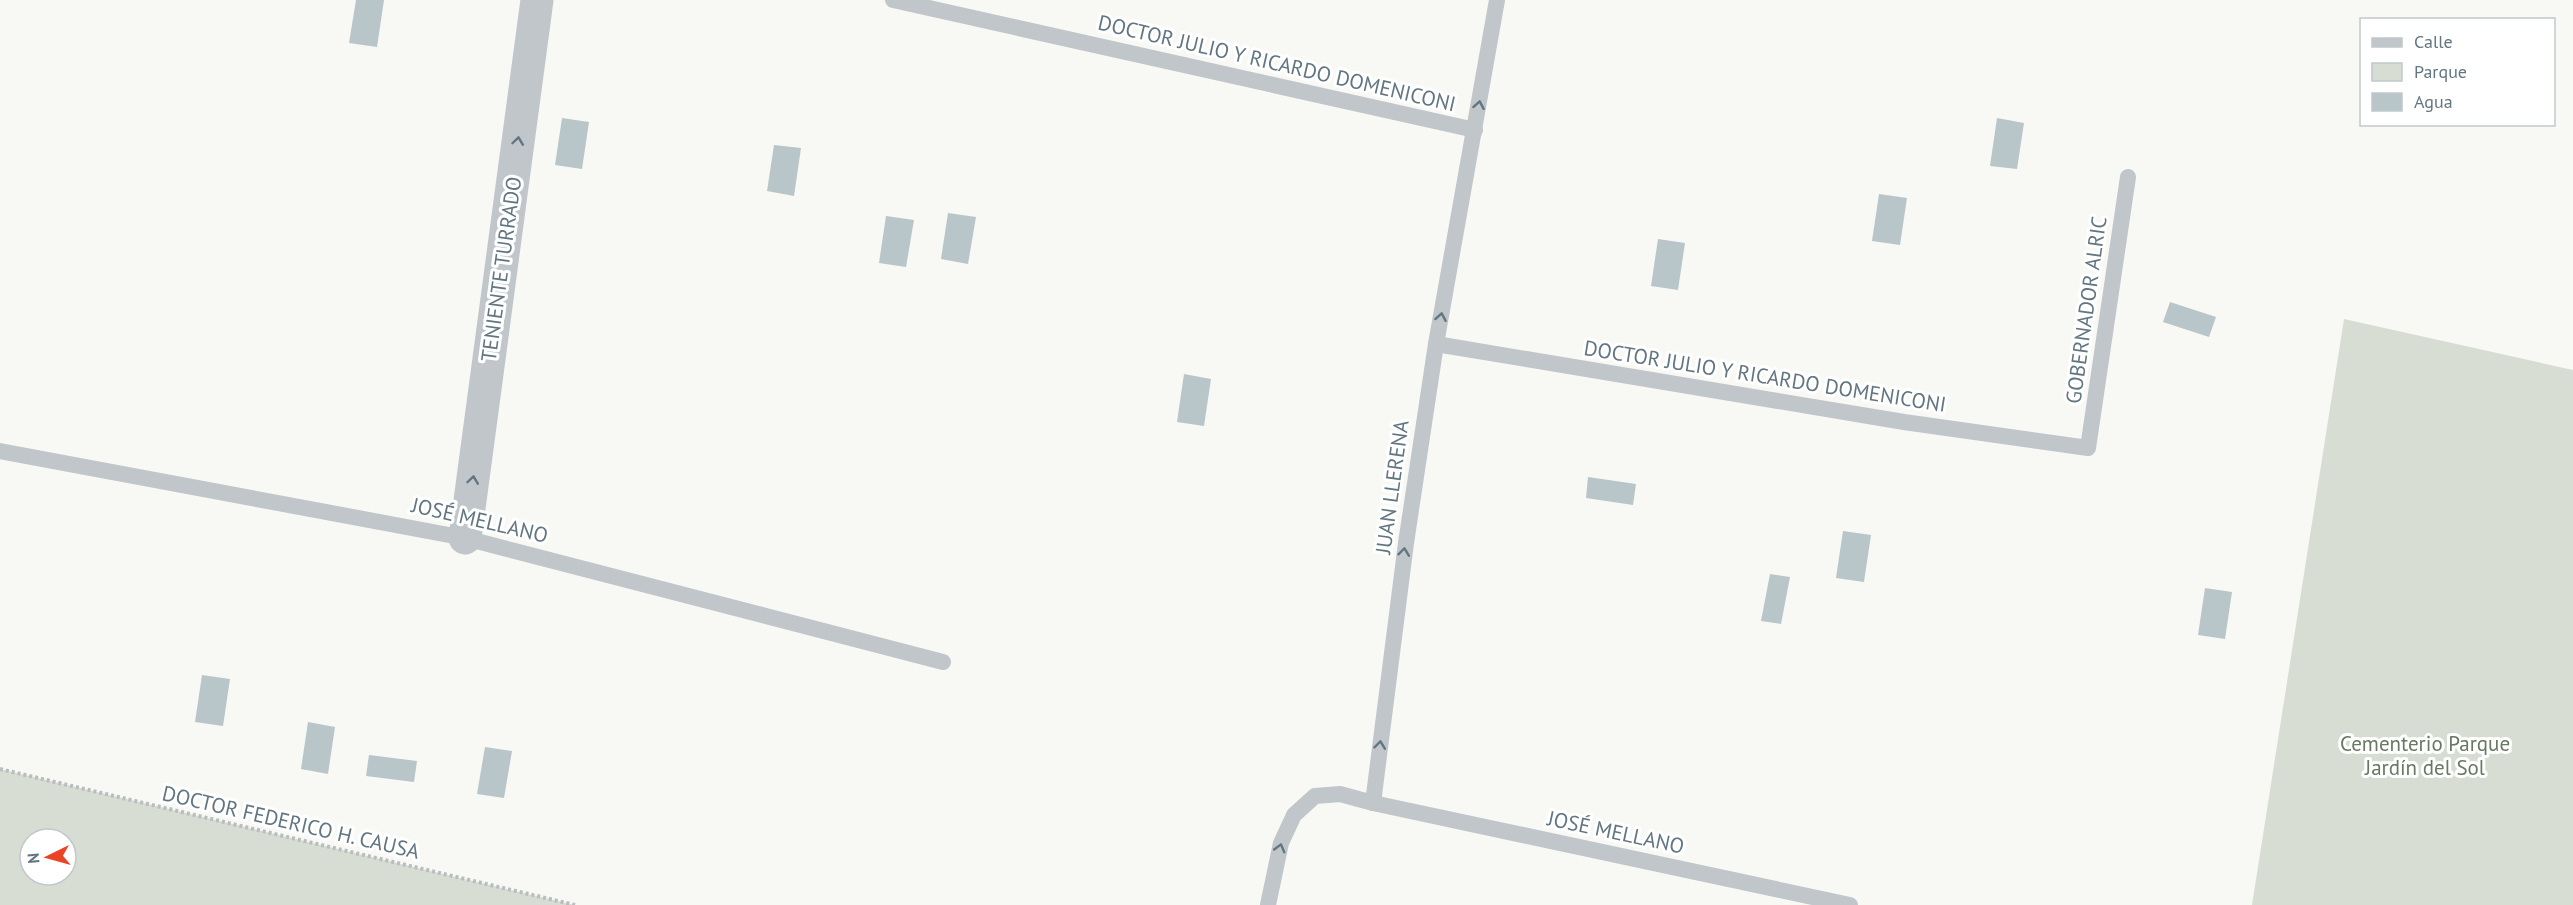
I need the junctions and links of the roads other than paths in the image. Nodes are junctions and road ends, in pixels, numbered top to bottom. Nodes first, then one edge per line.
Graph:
1 (537, 0) edge
2 (893, 0) edge
3 (1497, 0) edge
4 (1475, 130) junction
5 (2128, 177) dead end
6 (1436, 344) junction
7 (2088, 448) joint
8 (0, 452) edge
9 (465, 538) junction
10 (943, 662) dead end
11 (1372, 803) junction
12 (1268, 905) edge
13 (1850, 905) edge

9 -> 1 street, TENIENTE TURRADO
2 - 4 lane, DOCTOR JULIO Y RICARDO DOMENICONI
4 -> 3 lane, JUAN LLERENA
6 -> 4 lane, JUAN LLERENA
5 - 7 lane, GOBERNADOR ALRIC
6 - 7 lane, DOCTOR JULIO Y RICARDO DOMENICONI
11 -> 6 lane, JUAN LLERENA
8 - 9 lane, JOSÉ MELLANO
9 - 10 lane, JOSÉ MELLANO
12 -> 11 lane
11 - 13 lane, JOSÉ MELLANO

